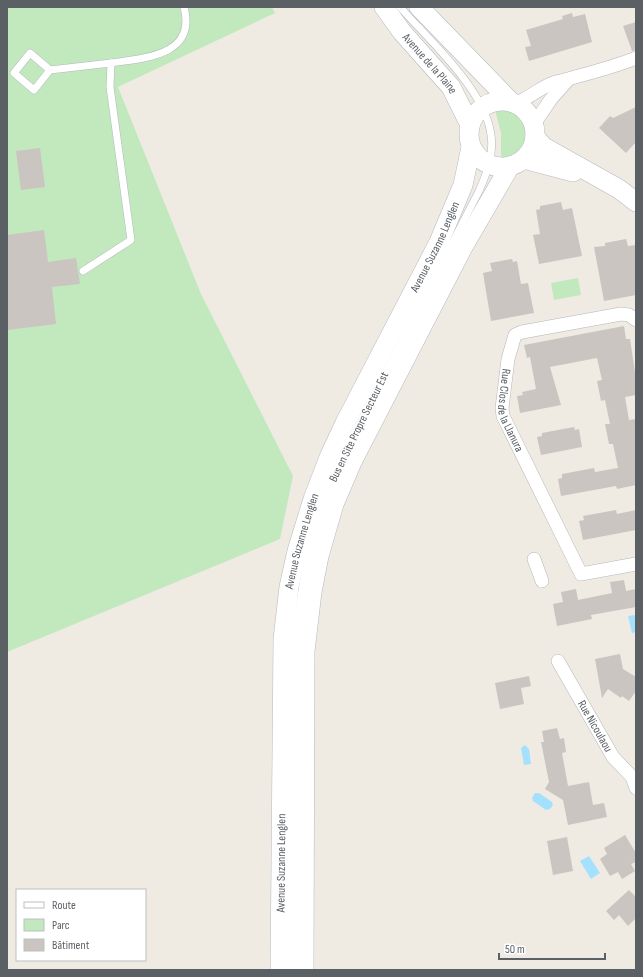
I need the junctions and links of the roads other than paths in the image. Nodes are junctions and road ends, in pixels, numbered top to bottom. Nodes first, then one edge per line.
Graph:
1 (184, 7) edge
2 (384, 7) edge
3 (400, 7) edge
4 (419, 7) edge
5 (636, 58) edge
6 (111, 63) junction
7 (50, 70) junction
8 (567, 81) junction
9 (513, 103) junction
10 (483, 107) junction
11 (470, 125) junction
12 (534, 131) junction
13 (471, 147) junction
14 (517, 162) junction
15 (489, 164) junction
16 (596, 178) junction
17 (636, 202) edge
18 (83, 271) dead end
19 (636, 320) edge
20 (534, 559) dead end
21 (636, 564) edge
22 (542, 581) dead end
23 (558, 661) dead end
24 (635, 780) edge
25 (280, 970) edge
26 (292, 970) edge
27 (304, 970) edge

1 - 6 lane
2 - 11 street, Avenue de la Plaine
3 - 10 lane, Bus en Site Propre Secteur Est
4 - 9 street
5 - 8 street
6 - 7 lane
6 - 18 lane
7 - 7 lane
8 - 9 street
8 - 12 street
9 - 10 street
9 - 12 street
10 - 11 street
10 - 15 lane, Bus en Site Propre Secteur Est
11 - 13 street, Avenue Suzanne Lenglen
12 - 14 street, Avenue Suzanne Lenglen
12 - 16 street
13 - 15 street
13 - 25 street, Avenue Suzanne Lenglen
14 - 15 street
14 - 16 street
14 - 27 street, Avenue Suzanne Lenglen
15 - 26 lane, Bus en Site Propre Secteur Est
16 - 17 street
19 - 21 street, Rue Clos de la Llanura
20 - 22 street
23 - 24 street, Rue Nicoulaou

